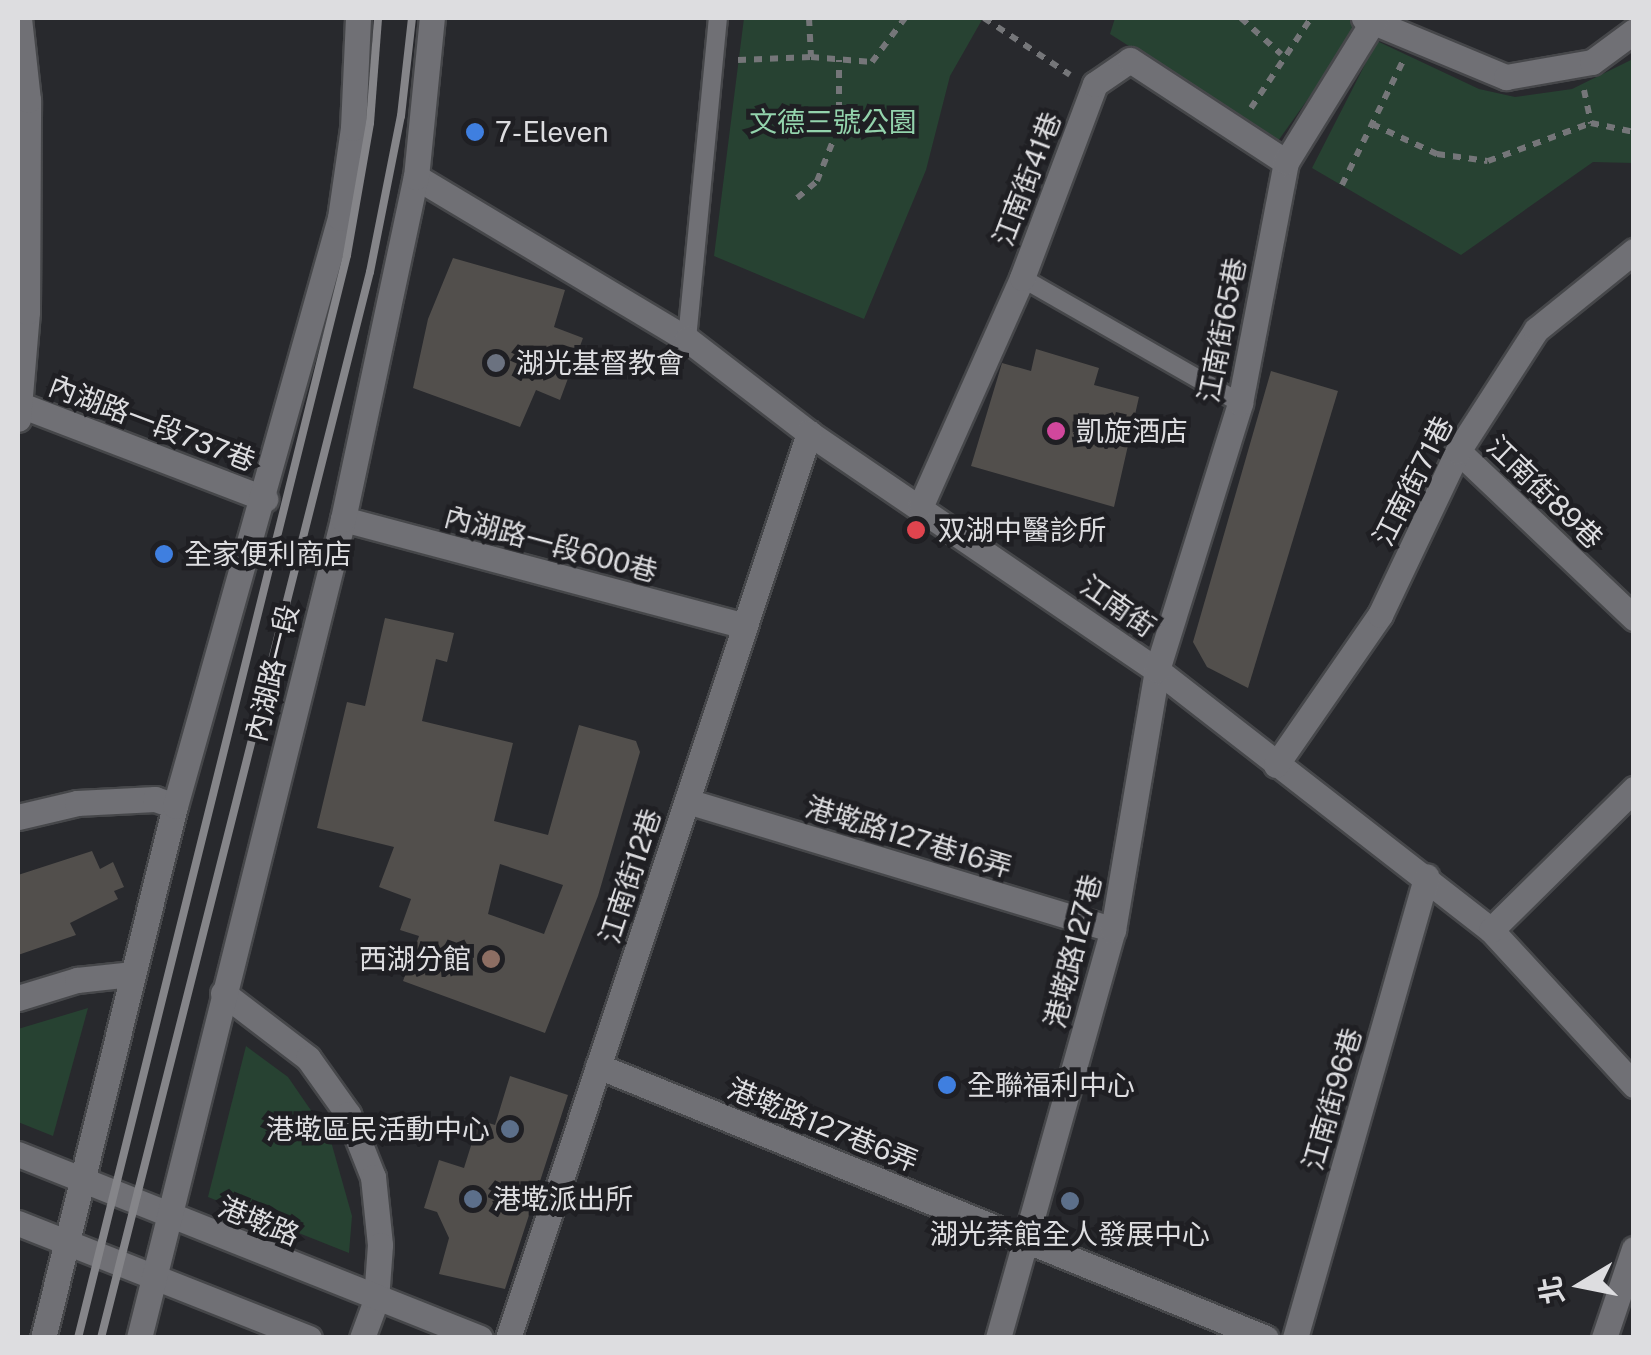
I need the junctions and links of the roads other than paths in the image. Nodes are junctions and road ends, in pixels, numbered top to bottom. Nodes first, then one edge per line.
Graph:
1 (20, 18) edge
2 (432, 18) edge
3 (718, 18) edge
4 (1370, 19) edge
5 (356, 21) edge
6 (1634, 31) edge
7 (1286, 162) junction
8 (416, 177) junction
9 (1634, 251) edge
10 (1022, 278) junction
11 (687, 339) junction
12 (1240, 403) junction
13 (19, 409) edge
14 (809, 433) junction
15 (1458, 451) junction
16 (265, 500) junction
17 (921, 505) junction
18 (344, 519) junction
19 (1634, 618) edge
20 (744, 626) junction
21 (1157, 670) junction
22 (1276, 765) junction
23 (1634, 789) edge
24 (686, 801) junction
25 (176, 806) junction
26 (18, 817) edge
27 (1427, 876) junction
28 (1113, 930) junction
29 (1491, 930) junction
30 (132, 974) junction
31 (223, 993) junction
32 (18, 998) edge
33 (598, 1066) junction
34 (1634, 1085) edge
35 (18, 1154) edge
36 (80, 1182) junction
37 (167, 1216) junction
38 (18, 1223) edge
39 (1025, 1240) junction
40 (64, 1244) junction
41 (1634, 1249) edge
42 (154, 1274) junction
43 (376, 1300) junction
44 (43, 1338) edge
45 (139, 1338) edge
46 (309, 1338) edge
47 (362, 1338) edge
48 (480, 1338) edge
49 (508, 1338) edge
50 (998, 1338) edge
51 (1266, 1338) edge
52 (1295, 1338) edge
53 (1604, 1338) edge

1 - 13 street
2 - 8 street, 內湖路一段
3 - 11 lane
4 - 6 street
4 - 7 street, 江南街65巷
5 - 16 street, 內湖路一段
7 - 10 street, 江南街41巷
7 - 12 street, 江南街65巷
8 - 11 street, 江南街
8 - 18 street, 內湖路一段
9 - 15 street, 江南街71巷
10 - 12 lane
10 - 17 street, 江南街41巷
11 - 14 street, 江南街
12 - 21 street, 江南街65巷
13 - 16 street, 內湖路一段737巷
14 - 17 street, 江南街
14 - 20 street, 江南街12巷
15 - 19 street, 江南街89巷
15 - 22 street, 江南街71巷
16 - 25 street, 內湖路一段
17 - 21 street, 江南街
18 - 20 street, 內湖路一段600巷
18 - 31 street, 內湖路一段
20 - 24 street, 江南街12巷
21 - 22 street, 江南街
21 - 28 street, 港墘路127巷
22 - 27 street, 江南街
23 - 29 street
24 - 28 street, 港墘路127巷16弄
24 - 33 street, 江南街12巷
25 - 26 street
25 - 30 street, 內湖路一段
27 - 29 street, 江南街
27 - 52 street, 江南街96巷
28 - 39 street, 港墘路127巷
29 - 34 street, 江南街
30 - 32 street
30 - 36 street, 內湖路一段
31 - 37 street, 內湖路一段
31 - 43 street
33 - 39 street, 港墘路127巷6弄
33 - 49 street, 江南街12巷
35 - 36 street, 港墘路
36 - 37 street, 港墘路
36 - 40 street, 內湖路一段
37 - 42 street, 內湖路一段
37 - 43 street, 港墘路
38 - 40 street
39 - 50 street, 港墘路127巷
39 - 51 street
40 - 42 street
40 - 44 street, 內湖路一段
41 - 53 street
42 - 45 street, 內湖路一段
42 - 46 street
43 - 47 street
43 - 48 street, 港墘路

